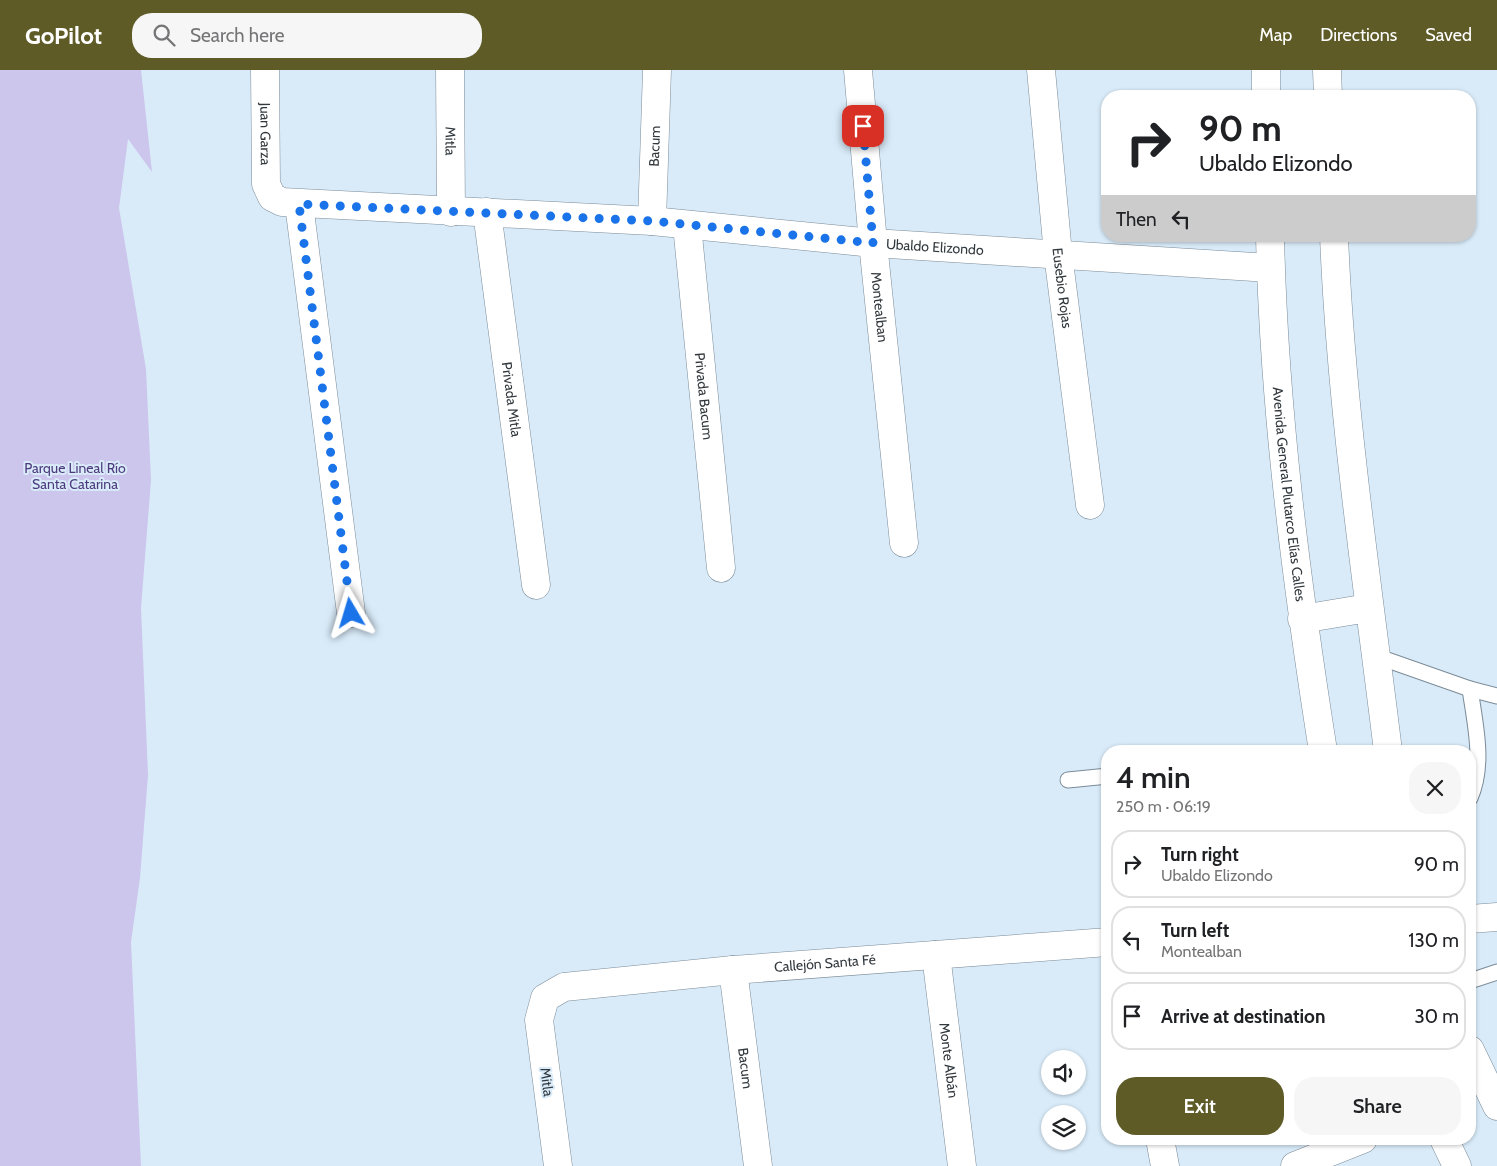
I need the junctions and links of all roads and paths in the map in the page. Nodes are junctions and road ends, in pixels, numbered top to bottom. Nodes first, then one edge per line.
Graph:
1 (265, 70) edge
2 (450, 70) edge
3 (657, 70) edge
4 (858, 70) edge
5 (1041, 70) edge
6 (1266, 70) edge
7 (1327, 70) edge
8 (1266, 90) edge
9 (1328, 90) edge
10 (272, 197) joint
11 (299, 204) junction
12 (450, 212) junction
13 (487, 212) junction
14 (652, 221) junction
15 (687, 225) junction
16 (1270, 242) edge
17 (1334, 242) edge
18 (873, 243) junction
19 (1058, 254) junction
20 (1270, 268) junction
21 (1090, 505) dead end
22 (904, 543) dead end
23 (721, 568) dead end
24 (536, 585) dead end
25 (1368, 608) junction
26 (351, 613) dead end
27 (1302, 618) junction
28 (1376, 656) junction
29 (1470, 689) junction
30 (1497, 696) edge
31 (1322, 745) edge
32 (1387, 745) edge
33 (1101, 777) edge
34 (1068, 780) dead end
35 (1476, 786) edge
36 (1497, 917) edge
37 (1476, 918) edge
38 (1101, 943) edge
39 (936, 955) junction
40 (733, 970) junction
41 (1497, 972) edge
42 (1476, 979) edge
43 (545, 998) joint
44 (1476, 1062) edge
45 (1496, 1102) edge
46 (1161, 1145) edge
47 (1348, 1145) edge
48 (1447, 1145) edge
49 (558, 1166) edge
50 (758, 1166) edge
51 (962, 1166) edge
52 (1165, 1166) edge
53 (1295, 1166) edge
54 (1457, 1166) edge

1 - 10 street, Juan Garza
2 - 12 street, Mitla
3 - 14 street, Bacum
4 - 18 street, Montealban
5 - 19 street, Eusebio Rojas
6 - 8 street
7 - 9 street
10 - 11 street, Ubaldo Elizondo
11 - 12 street, Ubaldo Elizondo
11 - 26 street
12 - 13 street, Ubaldo Elizondo
13 - 14 street, Ubaldo Elizondo
13 - 24 street, Privada Mitla
14 - 15 street, Ubaldo Elizondo
15 - 18 street, Ubaldo Elizondo
15 - 23 street, Privada Bacum
16 - 20 street, Avenida General Plutarco Elías Calles
17 - 25 street
18 - 19 street, Ubaldo Elizondo
18 - 22 street, Montealban
19 - 20 street, Ubaldo Elizondo
19 - 21 street, Eusebio Rojas
20 - 27 street, Avenida General Plutarco Elías Calles
25 - 27 street
25 - 28 street
27 - 31 street, Avenida General Plutarco Elías Calles
28 - 29 lane
28 - 32 street
29 - 30 lane
29 - 35 lane
33 - 34 lane
36 - 37 street
38 - 39 street, Callejón Santa Fé
39 - 40 street, Callejón Santa Fé
39 - 51 street, Monte Albán
40 - 43 street, Callejón Santa Fé
40 - 50 street, Bacum
41 - 42 lane
43 - 49 street, Mitla
44 - 45 street
46 - 52 street
47 - 53 street
48 - 54 street

